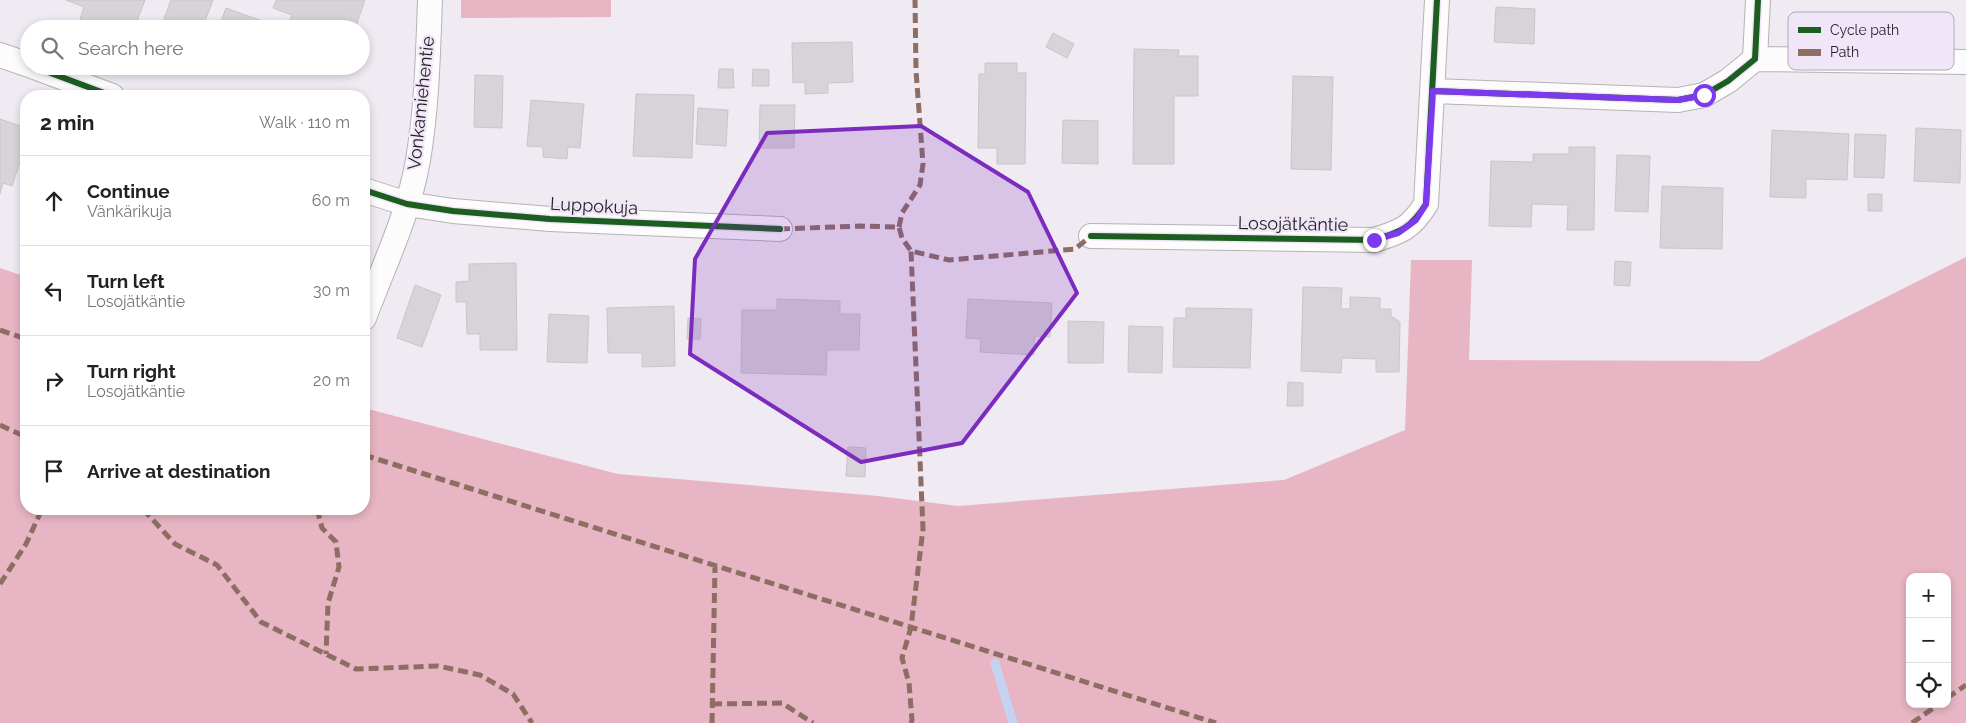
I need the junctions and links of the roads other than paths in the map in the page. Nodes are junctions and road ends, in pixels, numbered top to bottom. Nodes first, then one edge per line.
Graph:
1 (430, 0) edge
2 (1437, 0) edge
3 (1758, 0) edge
4 (0, 54) edge
5 (1755, 59) junction
6 (1788, 59) edge
7 (20, 62) edge
8 (55, 75) edge
9 (96, 90) edge
10 (1433, 91) junction
11 (370, 192) edge
12 (407, 204) junction
13 (780, 228) dead end
14 (1091, 236) dead end
15 (370, 302) edge

1 - 12 street, Vonkamiehentie
2 - 10 street, Losojätkäntie
3 - 5 street
4 - 7 street
5 - 6 street
5 - 10 street
8 - 9 street
10 - 14 street, Losojätkäntie
11 - 12 street, Luppokuja
12 - 13 street, Luppokuja
12 - 15 street, Vonkamiehentie

